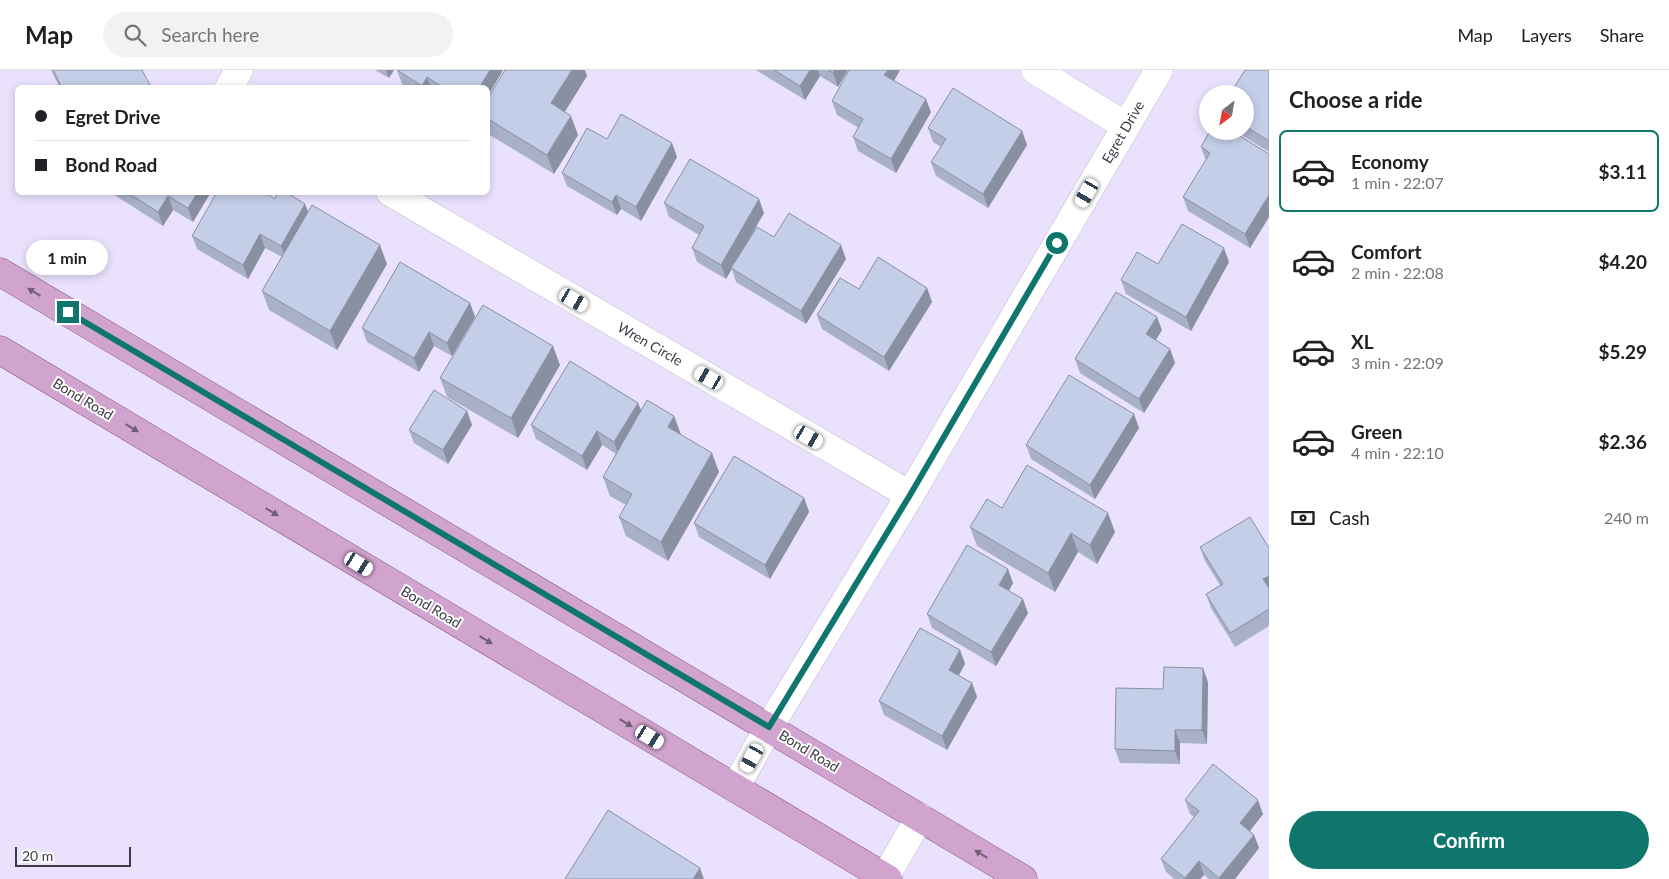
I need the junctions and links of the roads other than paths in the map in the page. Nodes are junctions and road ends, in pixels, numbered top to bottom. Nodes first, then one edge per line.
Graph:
1 (239, 70) edge
2 (1035, 70) edge
3 (1159, 70) edge
4 (231, 85) edge
5 (1126, 126) junction
6 (395, 195) edge
7 (0, 272) edge
8 (0, 350) edge
9 (910, 495) junction
10 (769, 727) junction
11 (736, 788) junction
12 (920, 817) junction
13 (886, 878) edge
14 (1023, 879) edge

1 - 4 street
2 - 5 street
3 - 5 street, Egret Drive
5 - 9 street, Egret Drive
6 - 9 street, Wren Circle
10 -> 7 main road, Bond Road
8 -> 11 main road, Bond Road
9 - 10 street, Egret Drive
10 - 11 street, Egret Drive
10 - 12 main road, Bond Road
11 - 13 main road, Bond Road
12 - 13 street
14 -> 12 main road, Bond Road

